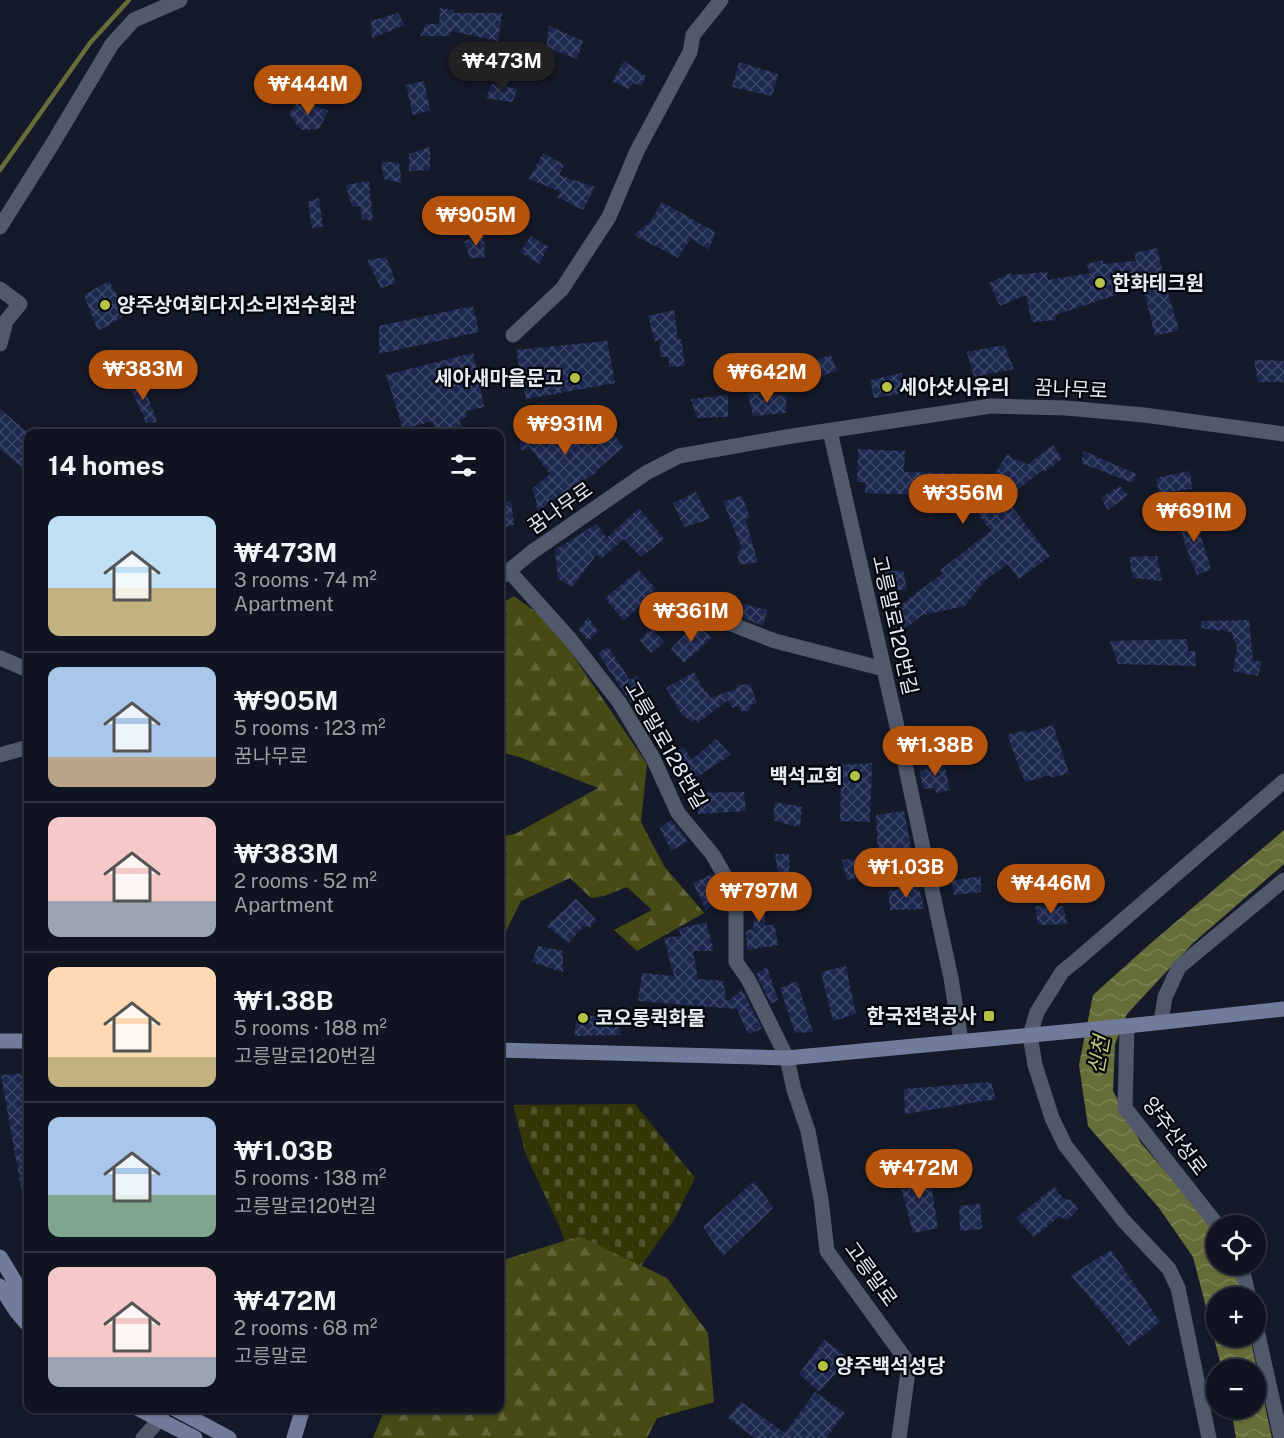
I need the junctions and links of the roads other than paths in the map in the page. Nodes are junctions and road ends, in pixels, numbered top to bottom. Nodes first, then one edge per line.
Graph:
1 (180, 0) edge
2 (721, 0) edge
3 (0, 227) edge
4 (0, 290) edge
5 (513, 335) dead end
6 (0, 344) edge
7 (830, 431) junction
8 (1284, 434) edge
9 (504, 574) edge
10 (715, 610) dead end
11 (0, 658) edge
12 (24, 668) edge
13 (884, 669) junction
14 (24, 748) edge
15 (0, 754) edge
16 (1284, 781) edge
17 (1284, 880) edge
18 (1284, 1009) edge
19 (1161, 1022) junction
20 (1127, 1026) junction
21 (1030, 1035) junction
22 (0, 1041) edge
23 (24, 1041) edge
24 (962, 1041) junction
25 (504, 1050) edge
26 (787, 1058) junction
27 (1209, 1215) edge
28 (0, 1257) edge
29 (5, 1283) edge
30 (24, 1300) edge
31 (24, 1320) edge
32 (1261, 1347) edge
33 (182, 1413) edge
34 (302, 1413) edge
35 (161, 1414) edge
36 (143, 1438) edge
37 (195, 1438) edge
38 (229, 1438) edge
39 (294, 1438) edge
40 (898, 1438) edge
41 (1209, 1438) edge
42 (1281, 1438) edge

1 - 3 street
2 - 5 street
4 - 6 street
7 - 8 street, 꿈나무로
7 - 9 street, 꿈나무로
7 - 13 street, 고릉말로120번길
9 - 26 street, 고릉말로128번길
10 - 13 street
11 - 12 street
13 - 24 street, 고릉말로120번길
14 - 15 street
16 - 21 street
17 - 19 street
18 - 19 street
19 - 20 street
20 - 21 street
20 - 27 street, 양주산성로
21 - 24 street
21 - 41 street
22 - 23 street
24 - 26 street
25 - 26 street
26 - 40 street, 고릉말로
28 - 29 street
29 - 30 street
29 - 31 street
32 - 42 street
33 - 38 street
34 - 39 street
35 - 36 street
35 - 37 street

